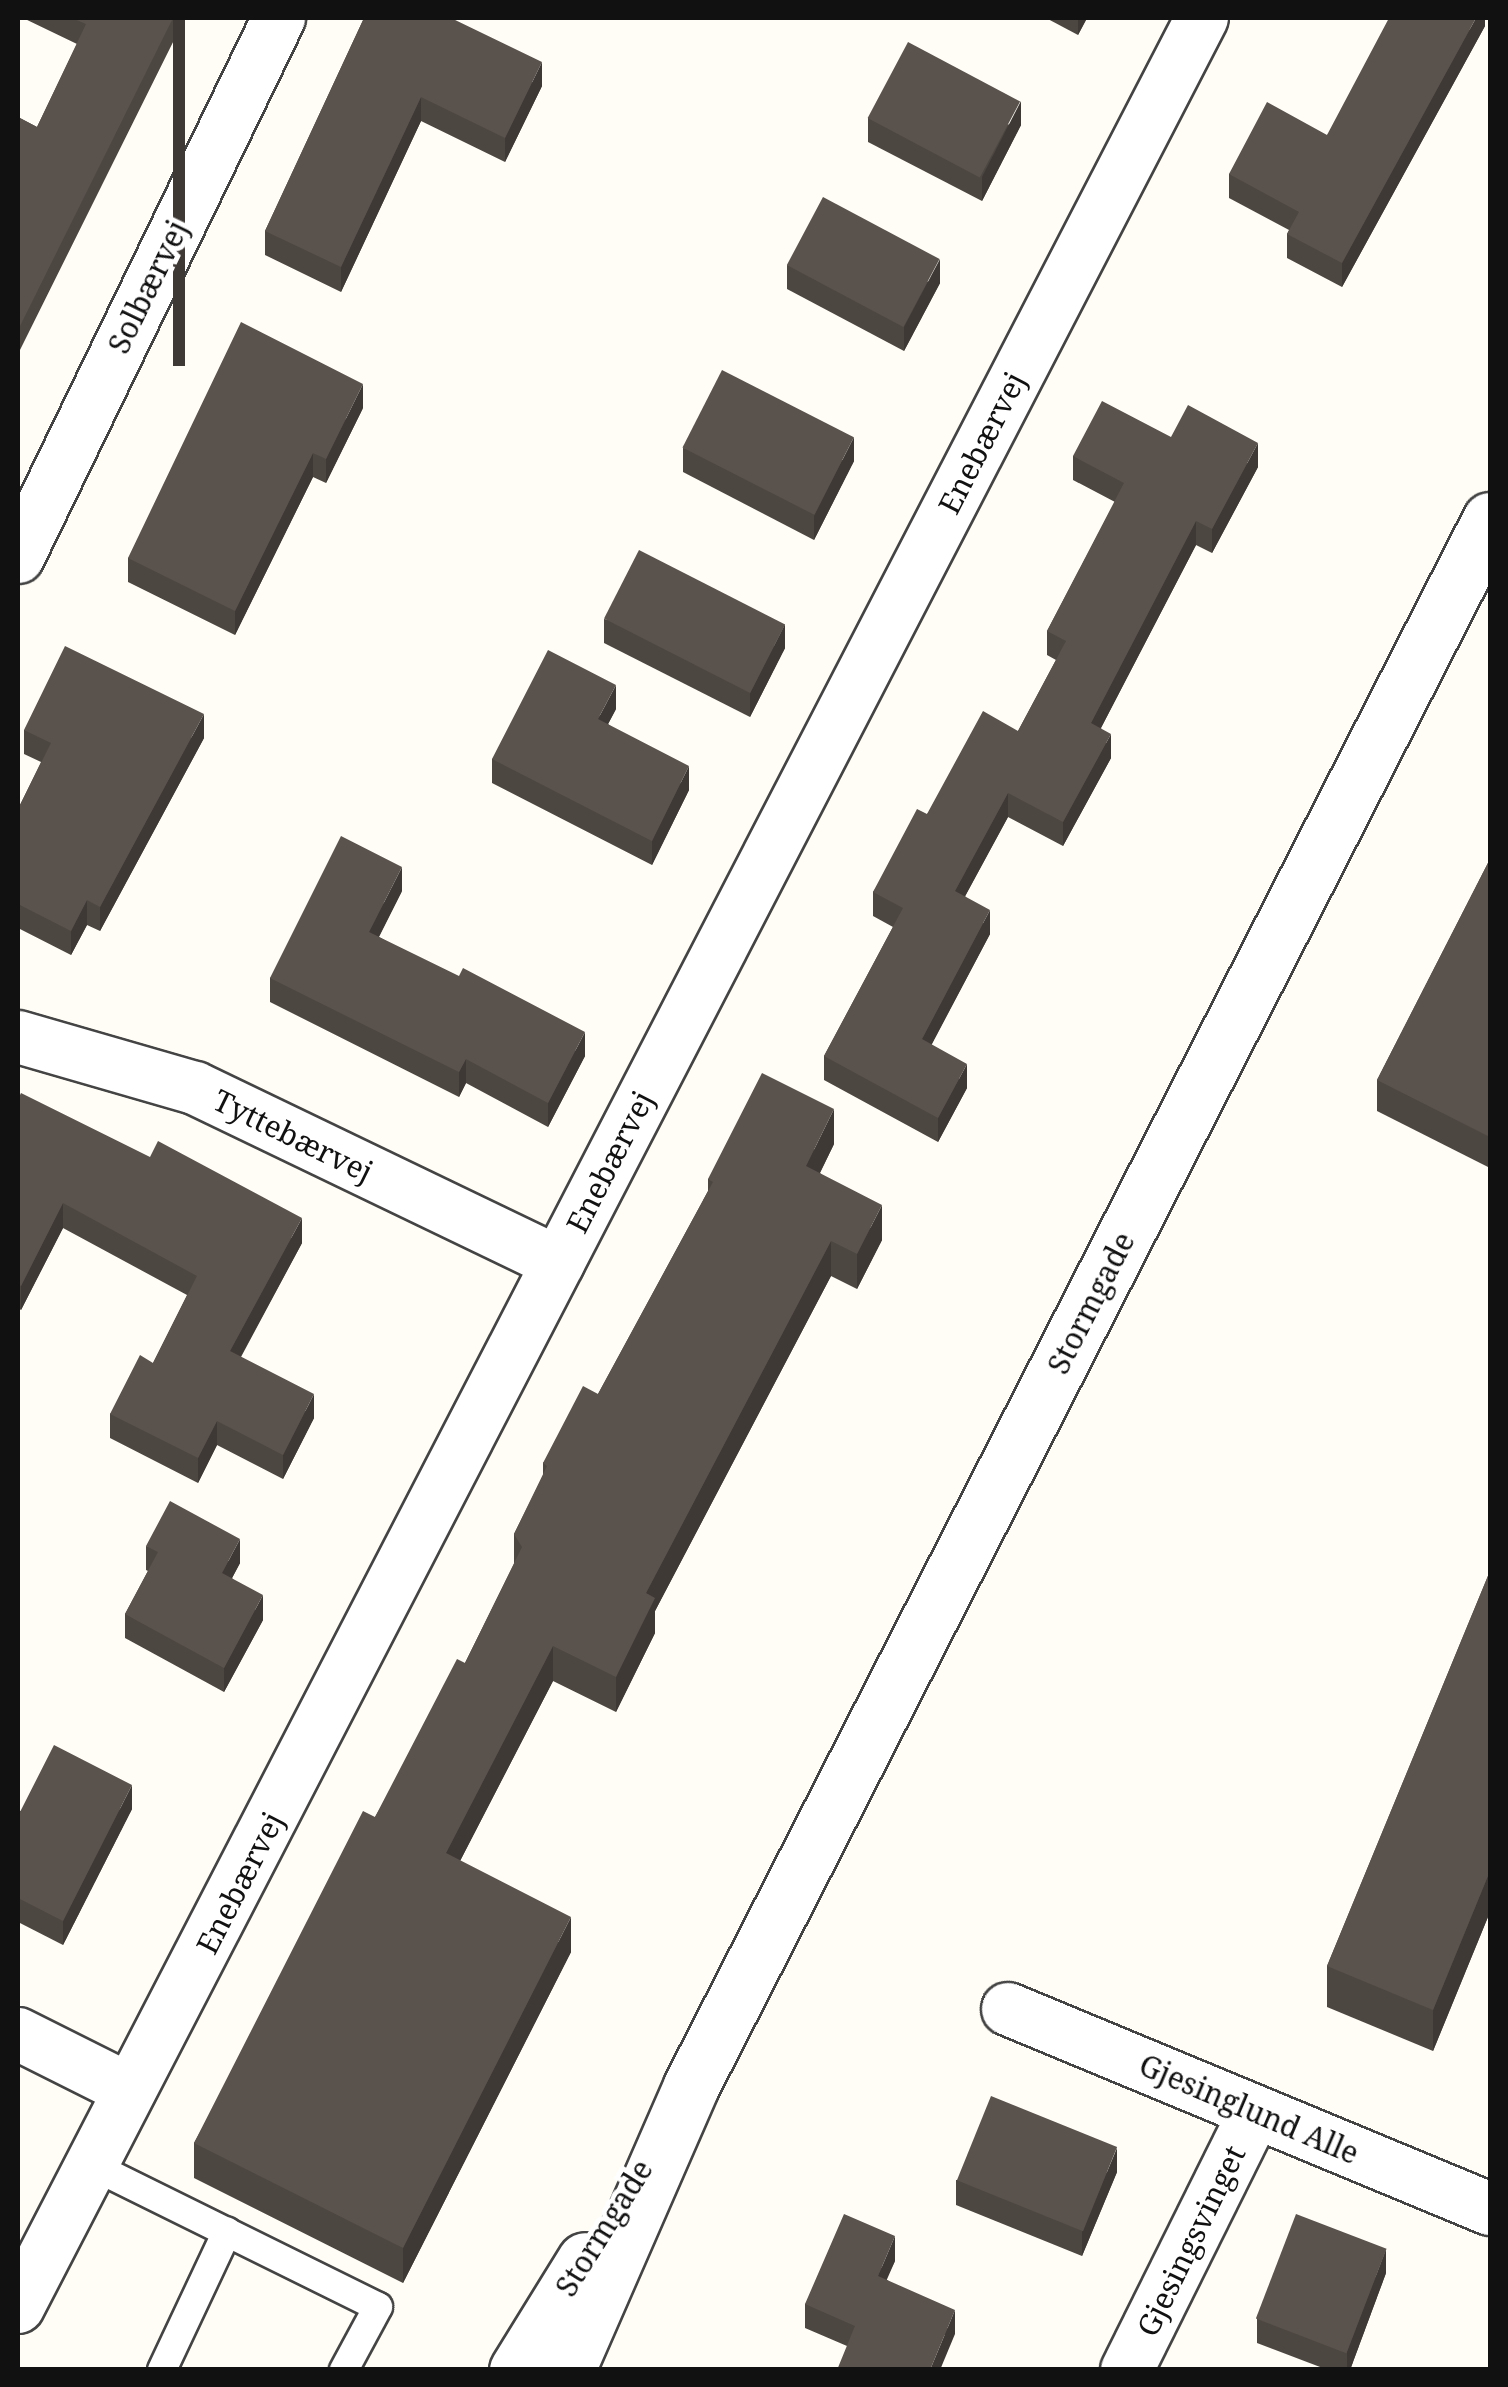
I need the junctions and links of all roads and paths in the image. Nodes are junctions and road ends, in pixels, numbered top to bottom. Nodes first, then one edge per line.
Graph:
1 (280, 18) edge
2 (1202, 18) edge
3 (1490, 520) edge
4 (18, 556) edge
5 (18, 1037) edge
6 (558, 1264) junction
7 (1008, 2009) dead end
8 (18, 2034) edge
9 (691, 2086) junction
10 (130, 2090) junction
11 (1255, 2112) junction
12 (92, 2164) junction
13 (1490, 2209) edge
14 (228, 2232) junction
15 (18, 2307) edge
16 (162, 2370) edge
17 (344, 2370) edge
18 (517, 2370) edge
19 (567, 2370) edge
20 (1127, 2370) edge

1 - 4 street, Solbærvej
2 - 6 street, Enebærvej
3 - 9 street, Stormgade
5 - 6 street, Tyttebærvej
6 - 10 street, Enebærvej
7 - 11 street, Gjesinglund Alle
8 - 10 street
9 - 18 street, Stormgade
9 - 19 street, Stormgade
10 - 12 street, Enebærvej
11 - 13 street, Gjesinglund Alle
11 - 20 street, Gjesingsvinget
12 - 14 lane
12 - 15 street, Enebærvej
14 - 16 lane
14 - 17 lane

